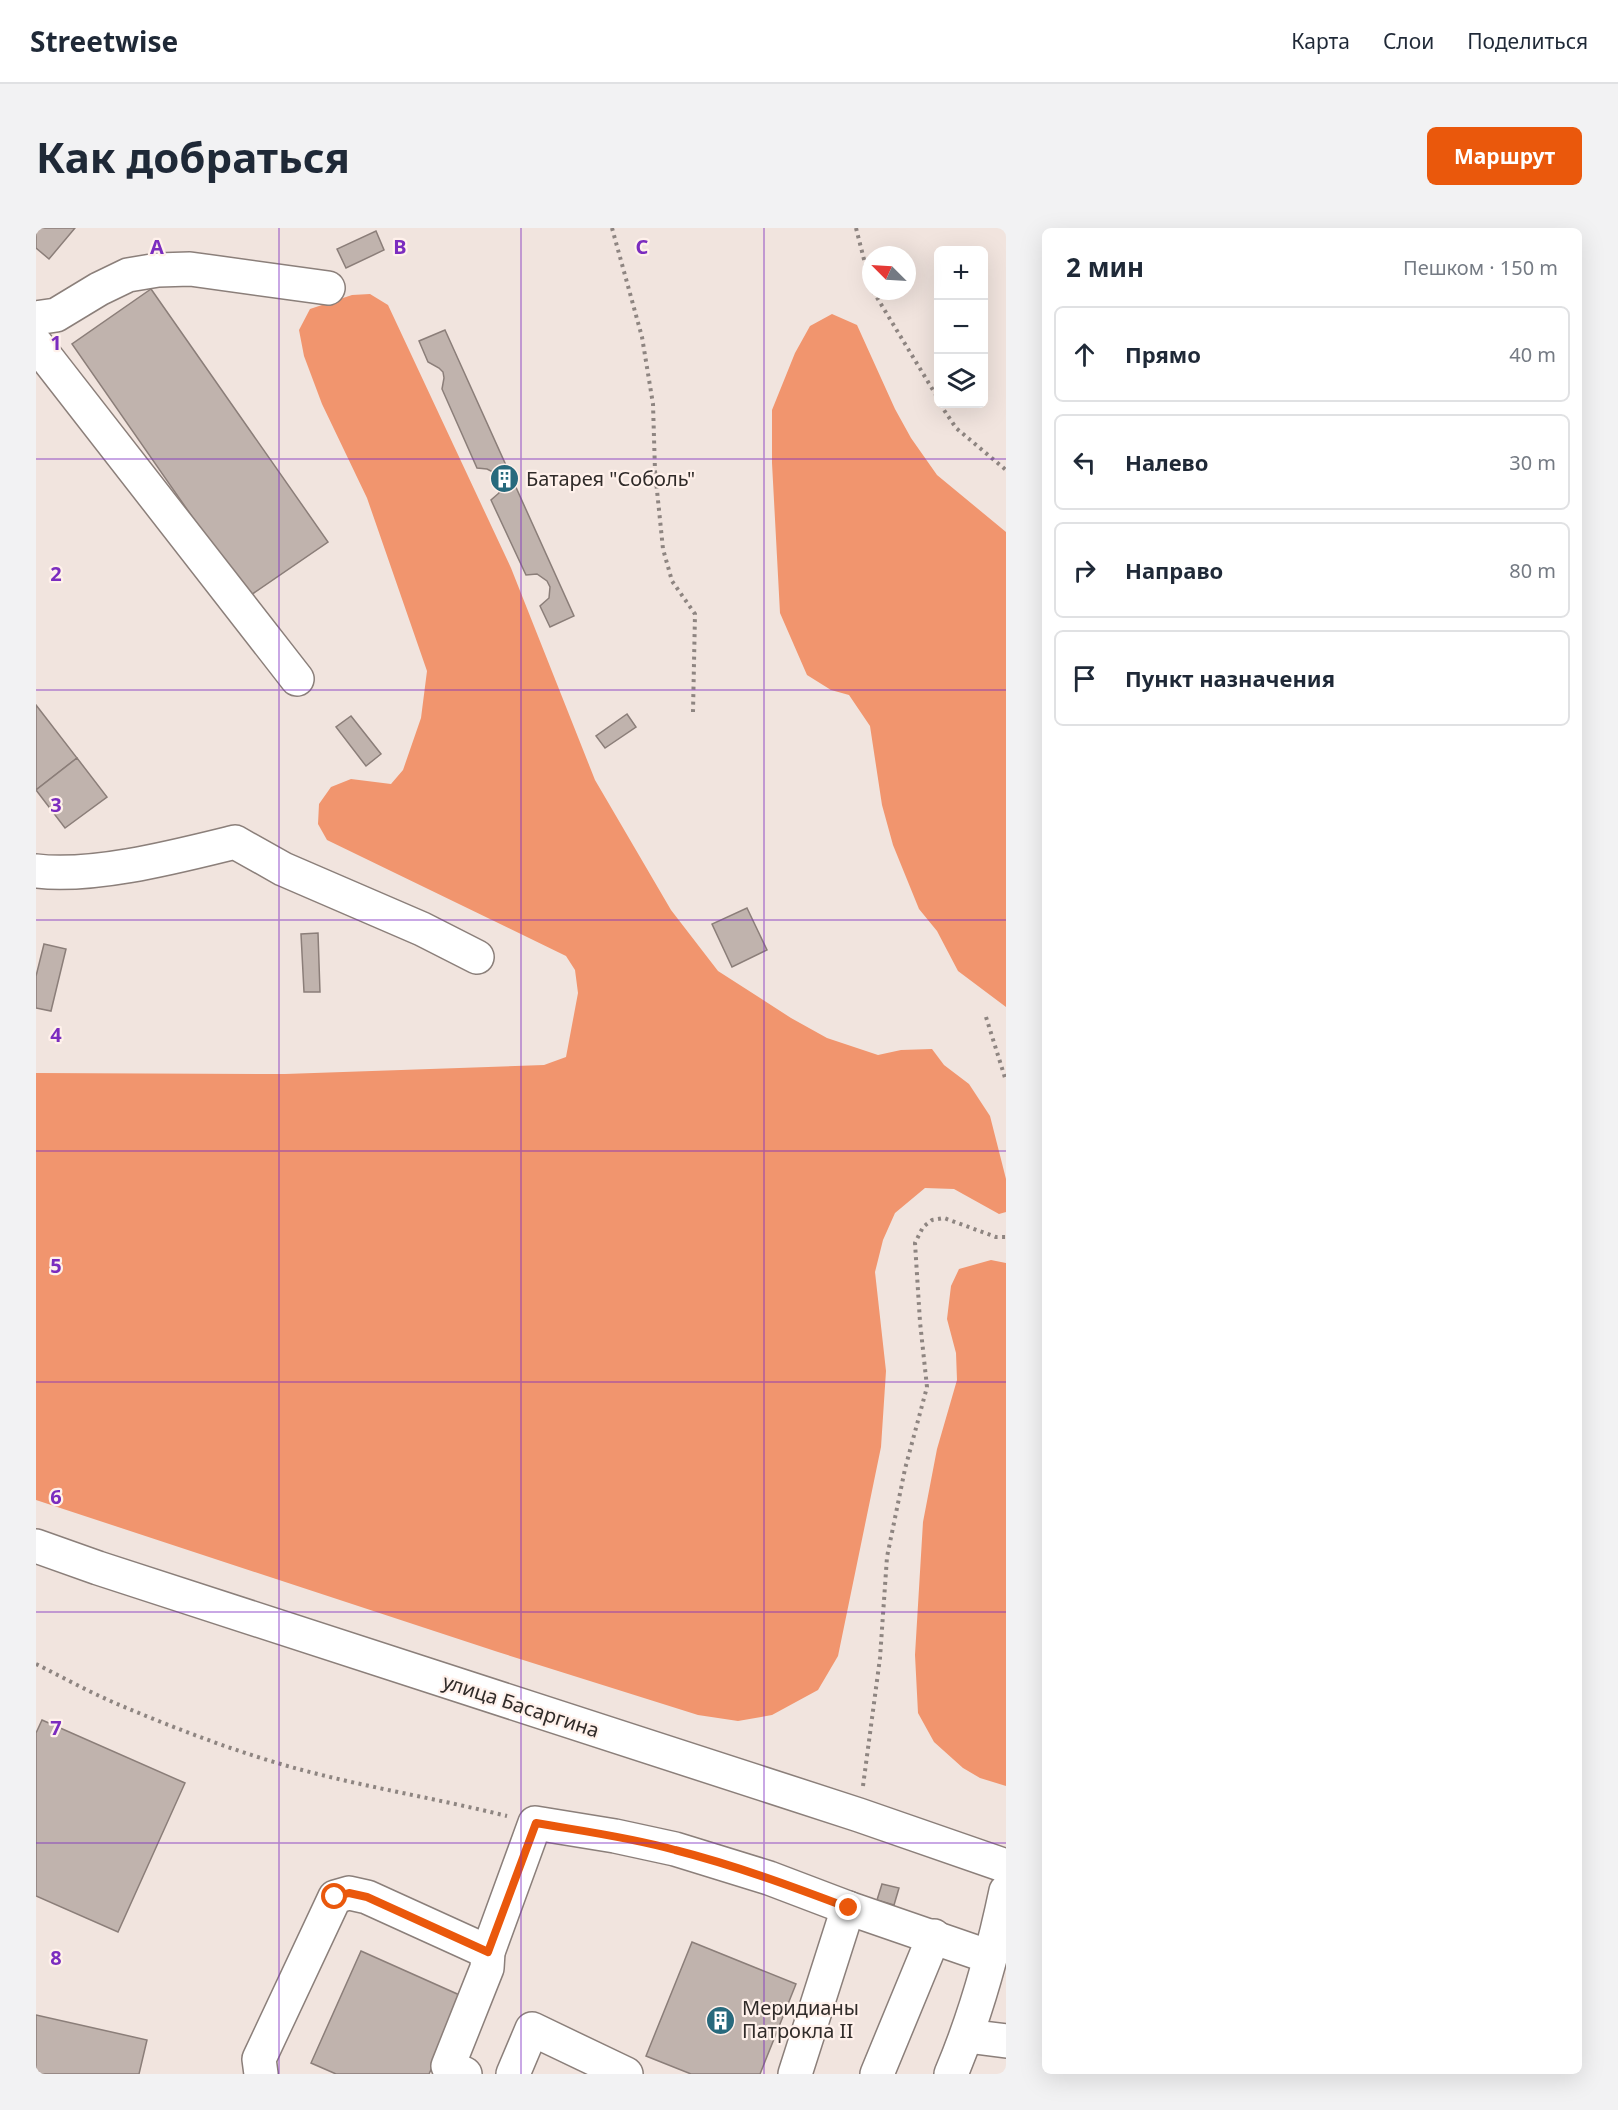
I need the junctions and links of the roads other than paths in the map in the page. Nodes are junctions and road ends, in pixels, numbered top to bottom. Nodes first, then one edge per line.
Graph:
1 (328, 288) dead end
2 (36, 318) edge
3 (36, 344) edge
4 (297, 679) dead end
5 (36, 871) edge
6 (477, 957) dead end
7 (36, 1546) edge
8 (1006, 1866) edge
9 (1006, 1891) edge
10 (849, 1908) junction
11 (934, 1936) junction
12 (488, 1952) junction
13 (990, 1957) junction
14 (967, 2036) junction
15 (1006, 2040) edge
16 (453, 2071) edge
17 (261, 2074) edge
18 (513, 2074) edge
19 (626, 2074) edge
20 (795, 2074) edge
21 (878, 2074) edge
22 (951, 2074) edge

1 - 2 main road
3 - 4 main road
5 - 6 main road
7 - 8 main road, улица Басаргина
9 - 13 main road
10 - 11 main road
10 - 12 main road
10 - 20 main road
11 - 13 main road
11 - 21 main road
12 - 16 main road
12 - 17 main road
13 - 14 main road
14 - 15 main road
14 - 22 main road
18 - 19 main road

